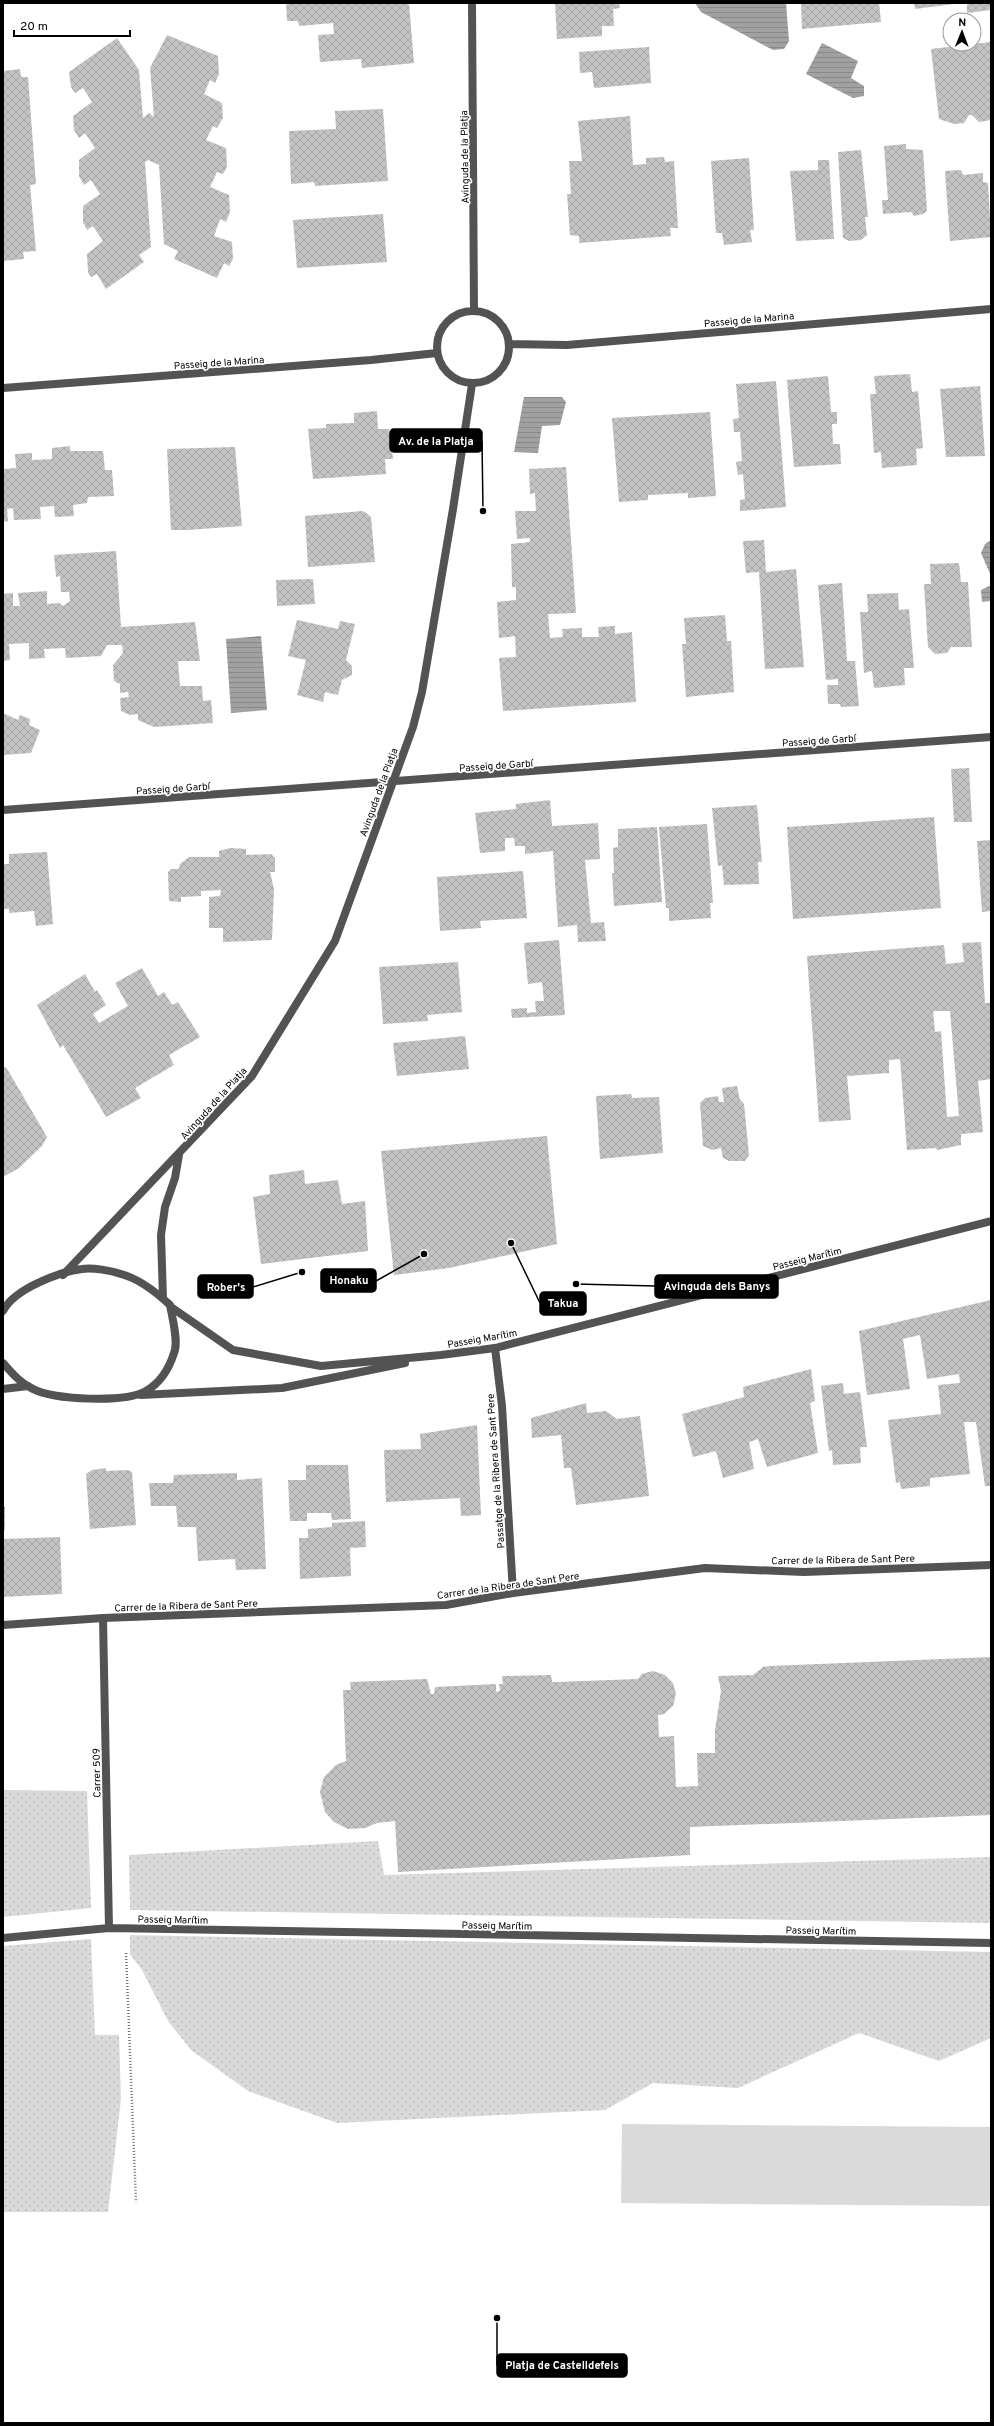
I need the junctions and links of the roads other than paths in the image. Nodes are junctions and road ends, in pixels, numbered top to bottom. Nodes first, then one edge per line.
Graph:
1 (472, 3) edge
2 (991, 309) edge
3 (474, 311) junction
4 (509, 344) junction
5 (437, 353) junction
6 (472, 384) junction
7 (3, 388) edge
8 (991, 737) edge
9 (392, 783) junction
10 (3, 810) edge
11 (179, 1155) junction
12 (991, 1221) edge
13 (62, 1275) junction
14 (163, 1298) junction
15 (171, 1307) junction
16 (3, 1311) edge
17 (495, 1348) junction
18 (441, 1356) junction
19 (3, 1363) edge
20 (28, 1386) junction
21 (3, 1389) edge
22 (134, 1395) junction
23 (991, 1565) edge
24 (513, 1592) junction
25 (103, 1618) junction
26 (3, 1625) edge
27 (109, 1928) junction
28 (3, 1938) edge
29 (991, 1943) edge

1 - 3 street, Avinguda de la Platja
2 - 4 street, Passeig de la Marina
3 - 4 street
3 - 5 street
4 - 6 street
5 - 6 street
5 - 7 street, Passeig de la Marina
6 - 9 street, Avinguda de la Platja
8 - 9 street, Passeig de Garbí
9 - 10 street, Passeig de Garbí
9 - 11 street, Avinguda de la Platja
11 - 13 street, Avinguda de la Platja
11 - 14 street
12 - 17 street, Passeig Marítim
13 - 14 street, Passeig Marítim
13 - 16 street, Passeig Marítim
14 - 15 street, Passeig Marítim
15 - 18 street, Passeig Marítim
15 - 22 street
17 - 18 street, Passeig Marítim
17 - 24 street, Passatge de la Ribera de Sant Pere
18 - 22 street, Passeig Marítim
19 - 20 street
20 - 21 street
20 - 22 street
23 - 24 street, Carrer de la Ribera de Sant Pere
24 - 25 street, Carrer de la Ribera de Sant Pere
25 - 26 street, Carrer de la Ribera de Sant Pere
25 - 27 street, Carrer 509
27 - 28 street, Passeig Marítim
27 - 29 street, Passeig Marítim

